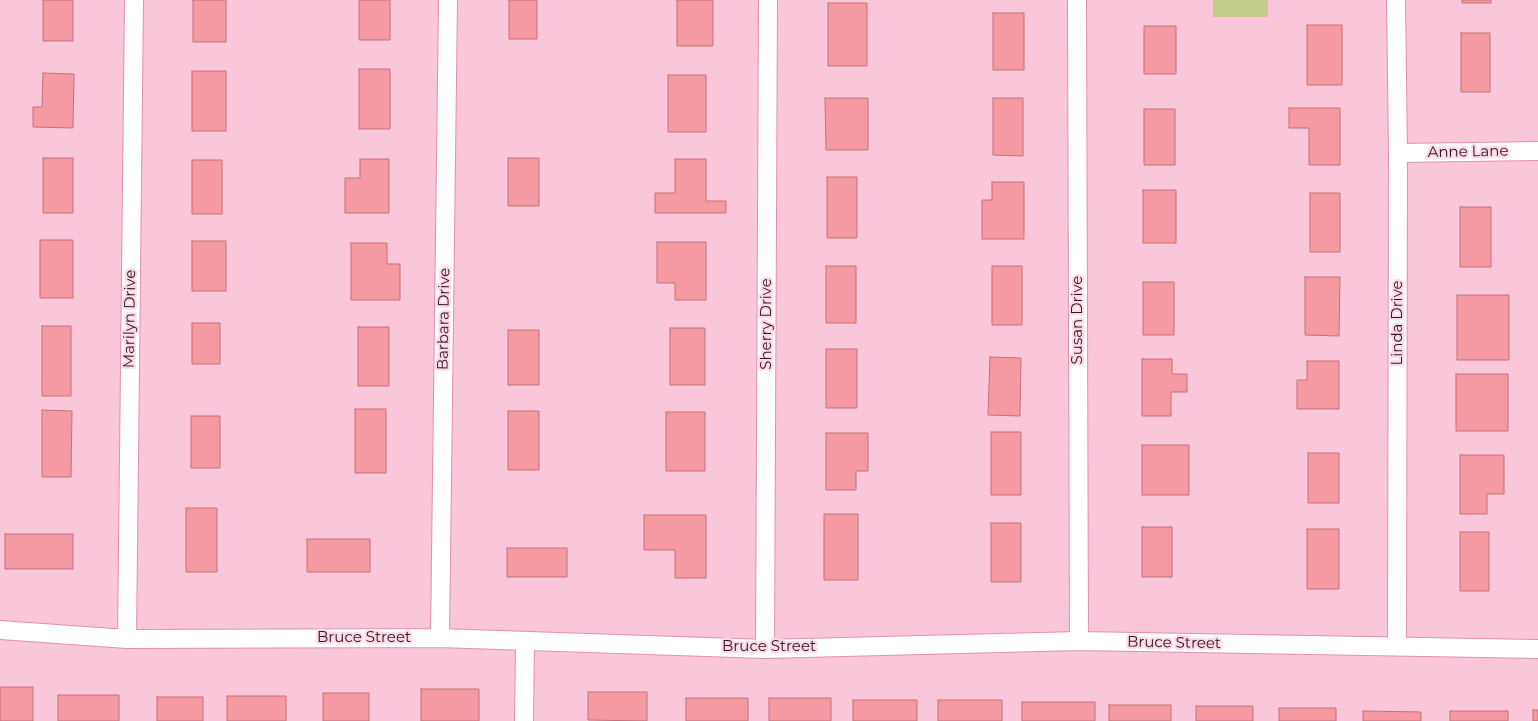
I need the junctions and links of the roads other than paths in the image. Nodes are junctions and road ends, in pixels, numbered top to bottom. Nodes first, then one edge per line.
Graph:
1 (134, 0) edge
2 (448, 0) edge
3 (768, 0) edge
4 (1077, 0) edge
5 (1396, 0) edge
6 (1538, 151) edge
7 (1398, 153) junction
8 (0, 630) edge
9 (440, 638) junction
10 (127, 639) junction
11 (525, 641) junction
12 (1079, 641) junction
13 (1397, 647) junction
14 (765, 649) junction
15 (1538, 649) edge
16 (524, 721) edge

1 - 10 street, Marilyn Drive
2 - 9 street, Barbara Drive
3 - 14 street, Sherry Drive
4 - 12 street, Susan Drive
5 - 7 street, Linda Drive
6 - 7 street, Anne Lane
7 - 13 street, Linda Drive
8 - 10 street, Bruce Street
9 - 10 street, Bruce Street
9 - 11 street, Bruce Street
11 - 14 street, Bruce Street
11 - 16 street
12 - 13 street, Bruce Street
12 - 14 street, Bruce Street
13 - 15 street, Bruce Street

